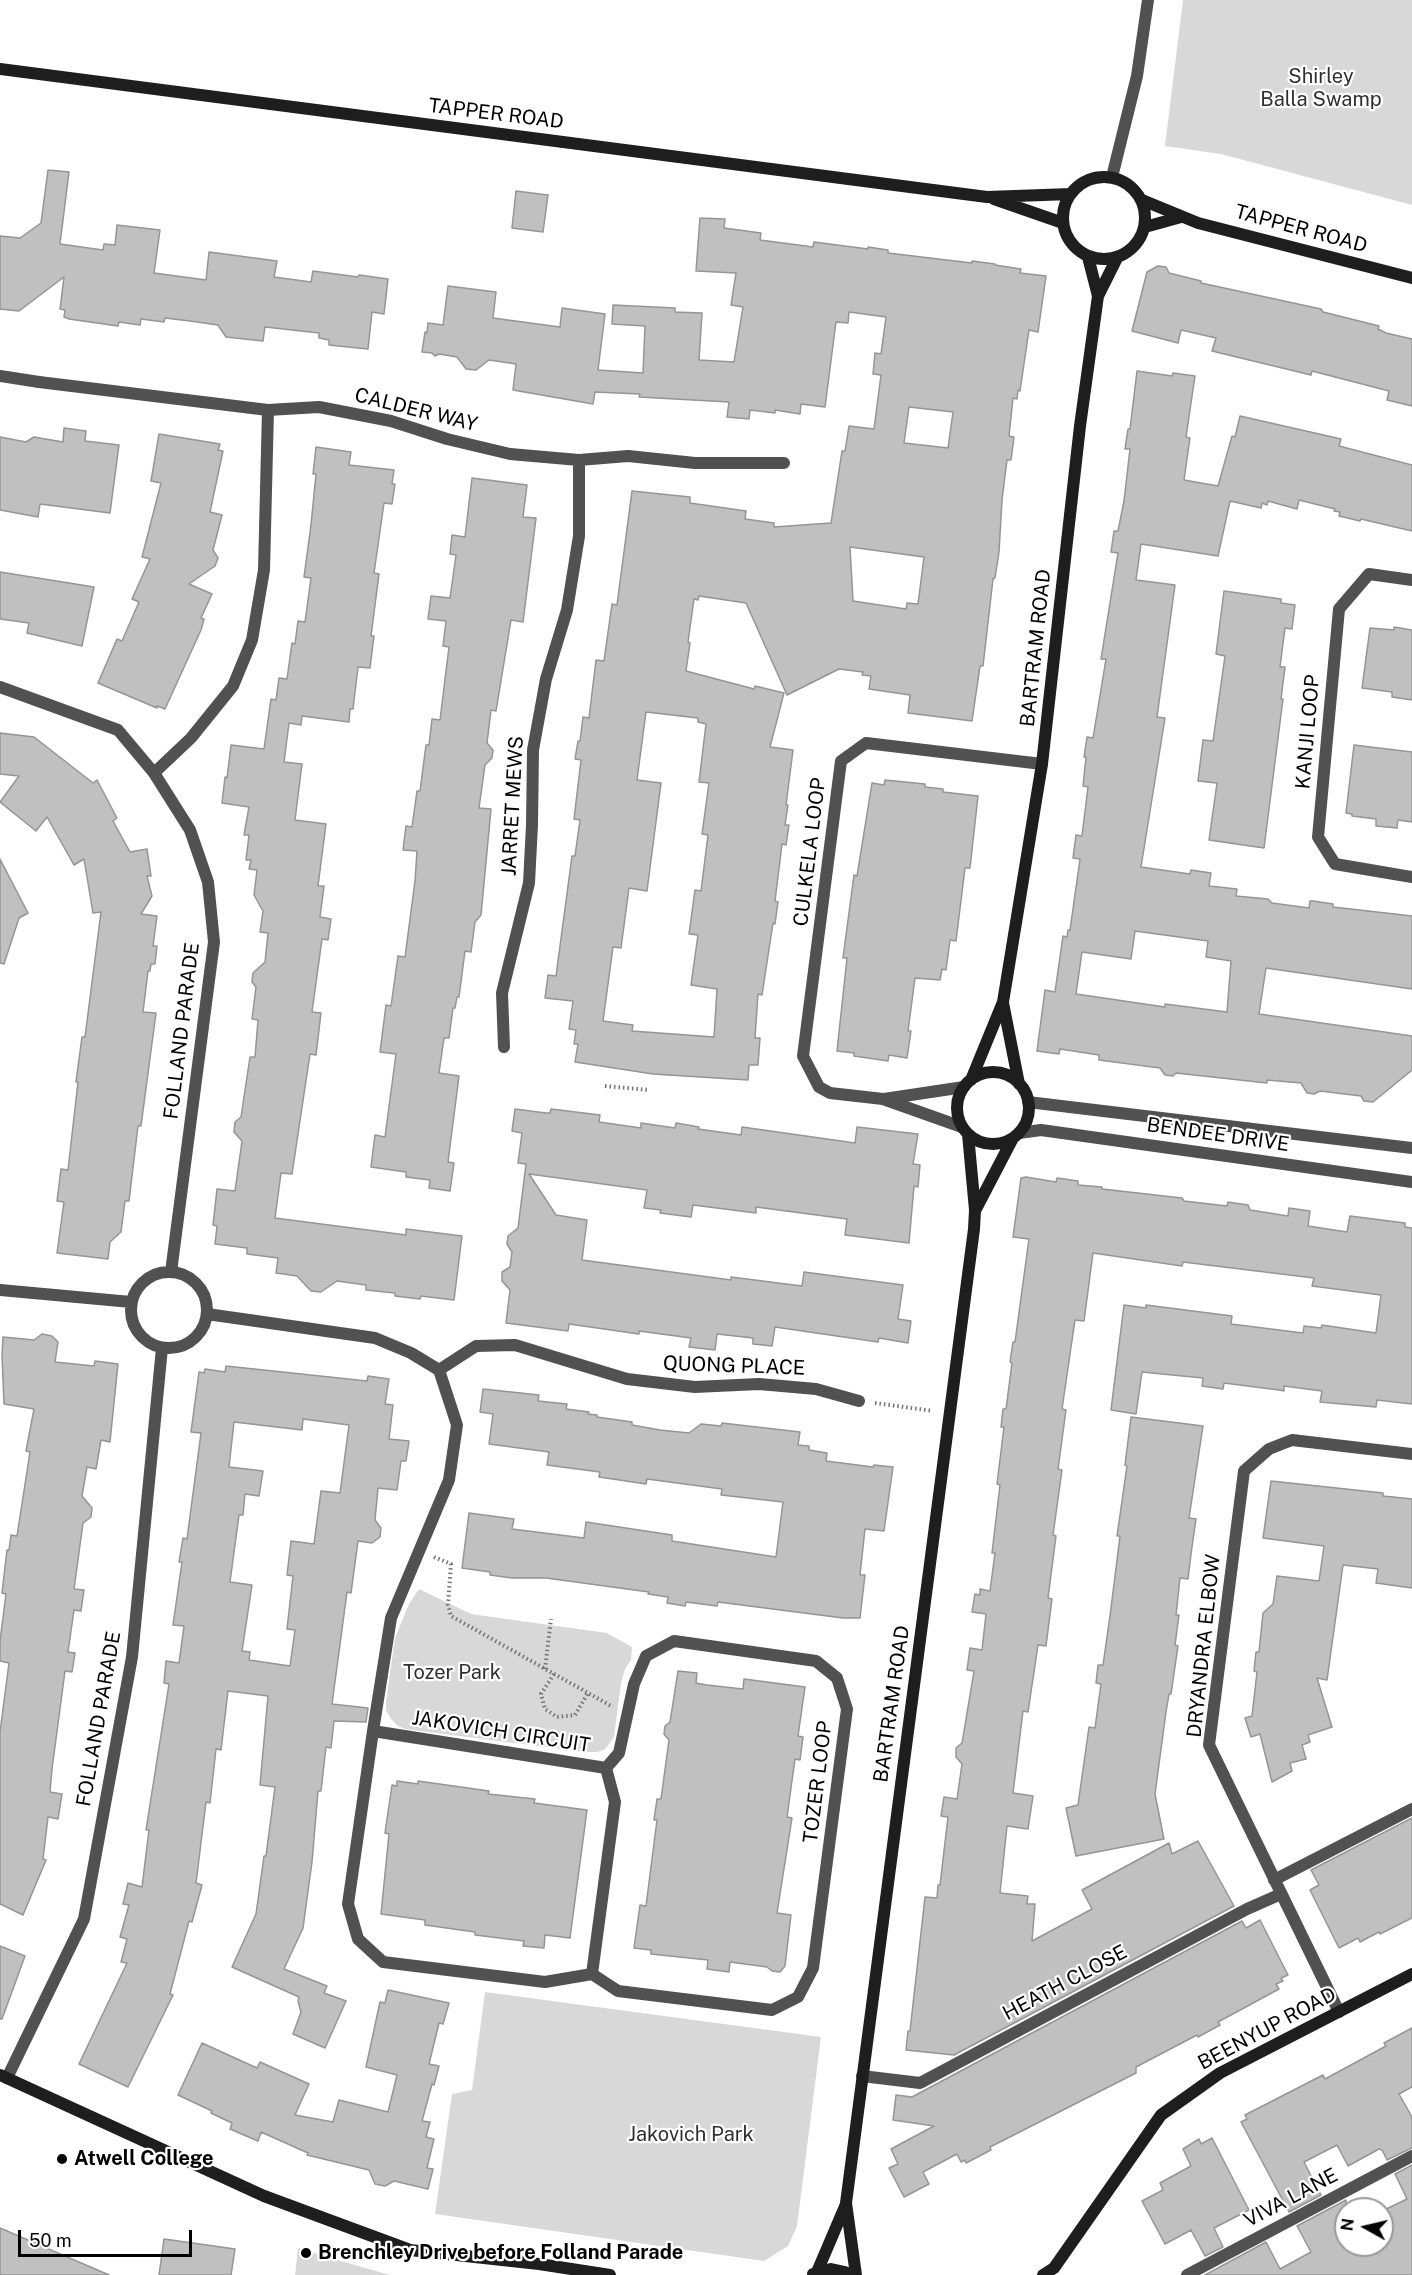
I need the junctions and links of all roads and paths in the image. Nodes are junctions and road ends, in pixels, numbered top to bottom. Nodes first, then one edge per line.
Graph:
1 (1148, 0) edge
2 (0, 69) edge
3 (1112, 177) junction
4 (1071, 194) junction
5 (987, 197) junction
6 (1142, 200) junction
7 (1181, 217) junction
8 (1063, 223) junction
9 (1145, 226) junction
10 (1088, 257) junction
11 (1117, 258) junction
12 (1412, 278) edge
13 (1098, 296) junction
14 (0, 376) edge
15 (268, 410) junction
16 (579, 460) junction
17 (784, 463) dead end
18 (1412, 580) edge
19 (0, 687) edge
20 (1042, 764) junction
21 (154, 773) junction
22 (1412, 877) edge
23 (1003, 1002) junction
24 (504, 1047) dead end
25 (968, 1083) junction
26 (1019, 1084) junction
27 (604, 1086) dead end
28 (649, 1090) dead end
29 (883, 1099) junction
30 (1028, 1102) junction
31 (965, 1131) junction
32 (1016, 1135) junction
33 (1412, 1148) edge
34 (1412, 1182) edge
35 (975, 1210) junction
36 (171, 1272) junction
37 (0, 1290) edge
38 (131, 1302) junction
39 (207, 1314) junction
40 (162, 1348) junction
41 (439, 1370) junction
42 (859, 1401) joint
43 (950, 1413) junction
44 (1412, 1454) edge
45 (420, 1550) junction
46 (552, 1619) dead end
47 (544, 1669) junction
48 (554, 1674) junction
49 (588, 1693) junction
50 (628, 1715) junction
51 (374, 1731) junction
52 (606, 1768) junction
53 (1412, 1809) edge
54 (1274, 1880) junction
55 (1281, 1894) junction
56 (592, 1974) junction
57 (1412, 1974) edge
58 (1339, 2012) junction
59 (3, 2076) edge
60 (862, 2076) junction
61 (1412, 2156) edge
62 (846, 2203) junction
63 (815, 2273) edge
64 (610, 2275) edge
65 (849, 2275) edge
66 (856, 2275) edge
67 (1043, 2275) edge
68 (1187, 2275) edge

1 - 3 street
2 - 5 street, TAPPER ROAD
3 - 4 street
3 - 6 street
4 - 5 street, TAPPER ROAD
4 - 8 street
5 - 8 street, TAPPER ROAD
6 - 7 street, TAPPER ROAD
6 - 9 street
7 - 9 street, TAPPER ROAD
7 - 12 street, TAPPER ROAD
8 - 10 street
9 - 11 street
10 - 11 street
10 - 13 street, BARTRAM ROAD
11 - 13 street, BARTRAM ROAD
13 - 20 street, BARTRAM ROAD
14 - 15 street, CALDER WAY
15 - 16 street, CALDER WAY
15 - 21 street
16 - 17 street, CALDER WAY
16 - 24 street, JARRET MEWS
18 - 22 street, KANJI LOOP
19 - 21 street, FOLLAND PARADE
20 - 23 street, BARTRAM ROAD
20 - 29 street, CULKELA LOOP
21 - 36 street, FOLLAND PARADE
23 - 25 street, BARTRAM ROAD
23 - 26 street, BARTRAM ROAD
25 - 26 street
25 - 29 street, CULKELA LOOP
25 - 31 street
26 - 30 street
27 - 28 path
29 - 31 street, CULKELA LOOP
30 - 32 street
30 - 33 street, BENDEE DRIVE
31 - 32 street
31 - 35 street, BARTRAM ROAD
32 - 34 street, BENDEE DRIVE
32 - 35 street, BARTRAM ROAD
35 - 43 street, BARTRAM ROAD
36 - 38 street
36 - 39 street
37 - 38 street
38 - 40 street
39 - 40 street
39 - 41 street
40 - 59 street, FOLLAND PARADE
41 - 42 street, QUONG PLACE
41 - 45 street
42 - 43 path
43 - 60 street, BARTRAM ROAD
44 - 54 street, DRYANDRA ELBOW
45 - 47 path
45 - 51 street
46 - 47 path
47 - 48 path
48 - 49 path
48 - 49 path
49 - 50 path
50 - 52 street, TOZER LOOP
50 - 56 street, TOZER LOOP
51 - 52 street, JAKOVICH CIRCUIT
51 - 56 street
52 - 56 street, JAKOVICH CIRCUIT
53 - 54 street
54 - 55 street, DRYANDRA ELBOW
55 - 58 street, DRYANDRA ELBOW
55 - 60 street, HEATH CLOSE
57 - 58 street, BEENYUP ROAD
58 - 67 street, BEENYUP ROAD
59 - 64 street
60 - 62 street, BARTRAM ROAD
61 - 68 street, VIVA LANE
62 - 63 street, BARTRAM ROAD
62 - 66 street, BARTRAM ROAD
63 - 65 street

